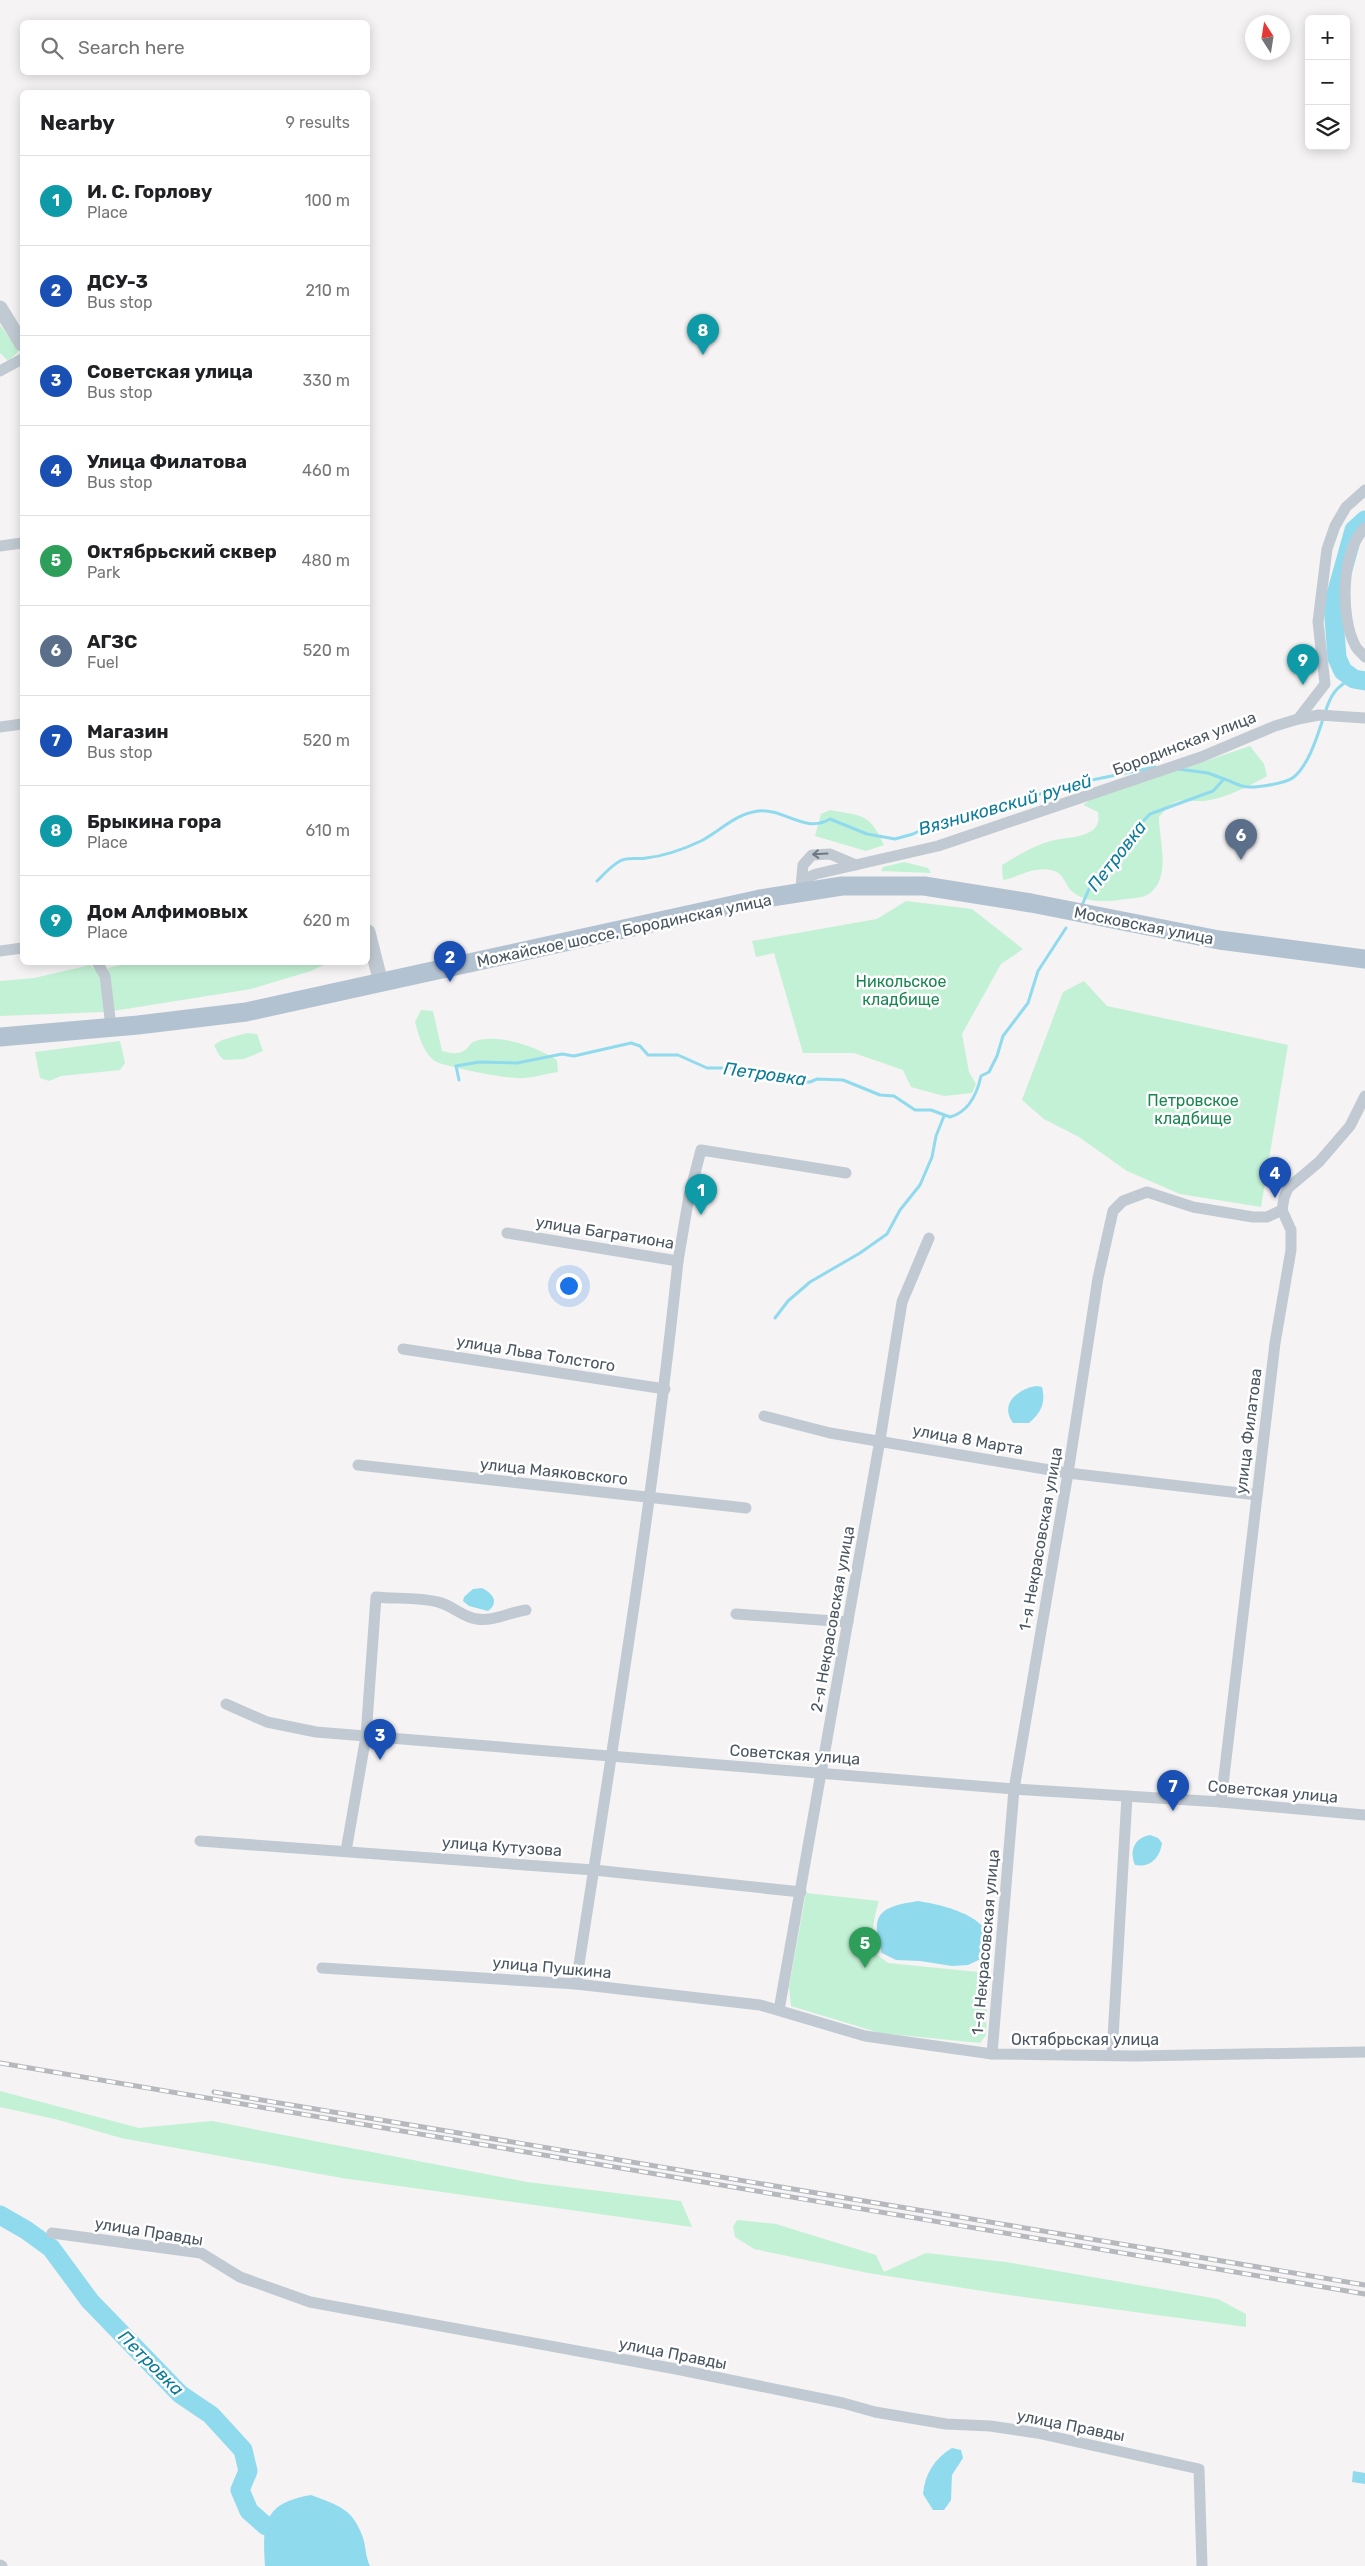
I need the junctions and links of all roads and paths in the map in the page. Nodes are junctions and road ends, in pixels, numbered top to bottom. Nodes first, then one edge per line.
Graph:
1 (0, 308) edge
2 (20, 341) edge
3 (20, 360) edge
4 (0, 372) edge
5 (1365, 490) edge
6 (1365, 528) edge
7 (20, 543) edge
8 (0, 546) edge
9 (1365, 657) edge
10 (1365, 718) edge
11 (1298, 719) junction
12 (20, 724) edge
13 (0, 728) edge
14 (856, 864) junction
15 (802, 886) junction
16 (924, 886) joint
17 (370, 939) edge
18 (20, 948) edge
19 (0, 951) edge
20 (1365, 959) edge
21 (99, 965) edge
22 (382, 983) junction
23 (111, 1028) junction
24 (0, 1037) edge
25 (1365, 1096) edge
26 (846, 1173) dead end
27 (1282, 1210) junction
28 (507, 1233) dead end
29 (929, 1238) dead end
30 (678, 1261) junction
31 (403, 1348) dead end
32 (665, 1389) junction
33 (764, 1416) dead end
34 (880, 1440) junction
35 (358, 1465) dead end
36 (1068, 1474) junction
37 (1257, 1496) junction
38 (650, 1498) junction
39 (746, 1508) dead end
40 (526, 1610) dead end
41 (736, 1614) dead end
42 (848, 1622) junction
43 (226, 1704) dead end
44 (366, 1736) junction
45 (612, 1756) junction
46 (822, 1772) junction
47 (1014, 1789) junction
48 (1127, 1796) junction
49 (1221, 1802) junction
50 (1365, 1814) edge
51 (200, 1841) dead end
52 (346, 1851) junction
53 (594, 1870) junction
54 (801, 1892) junction
55 (322, 1968) dead end
56 (576, 1984) junction
57 (779, 2010) junction
58 (1365, 2052) edge
59 (992, 2054) junction
60 (1112, 2055) junction
61 (52, 2233) dead end
62 (1202, 2566) edge

1 - 2 street
3 - 4 street
5 - 11 street
6 - 9 street
7 - 8 street
10 - 11 street, Бородинская улица
11 - 14 street, Бородинская улица
12 - 13 street
14 - 15 street, Бородинская улица
14 -> 15 street
15 - 16 main road, Можайское шоссе, Бородинская улица
15 - 22 main road, Можайское шоссе, Бородинская улица
16 - 20 main road, Московская улица
17 - 22 street
18 - 19 street
21 - 23 street
22 - 23 main road, Можайское шоссе, Бородинская улица
23 - 24 main road, Можайское шоссе, Бородинская улица
25 - 27 street
26 - 30 street, улица Багратиона
27 - 36 street, 1-я Некрасовская улица
27 - 37 street, улица Филатова
28 - 30 street, улица Багратиона
29 - 34 street, 2-я Некрасовская улица
30 - 32 street
31 - 32 street, улица Льва Толстого
32 - 38 street
33 - 34 street, улица 8 Марта
34 - 36 street, улица 8 Марта
34 - 42 street, 2-я Некрасовская улица
35 - 38 street, улица Маяковского
36 - 37 street, улица 8 Марта
36 - 47 street, 1-я Некрасовская улица
37 - 49 street, улица Филатова
38 - 39 street, улица Маяковского
38 - 45 street
40 - 44 street
41 - 42 street
42 - 46 street, 2-я Некрасовская улица
43 - 44 street, Советская улица
44 - 45 street, Советская улица
44 - 52 street
45 - 46 street, Советская улица
45 - 53 street
46 - 47 street, Советская улица
46 - 54 street, 2-я Некрасовская улица
47 - 48 street, Советская улица
47 - 59 street, 1-я Некрасовская улица
48 - 49 street, Советская улица
48 - 60 street
49 - 50 street, Советская улица
51 - 52 street, улица Кутузова
52 - 53 street, улица Кутузова
53 - 54 street, улица Кутузова
53 - 56 street
54 - 57 street, 2-я Некрасовская улица
55 - 56 street, улица Пушкина
56 - 57 street, улица Пушкина
57 - 59 street, Октябрьская улица
58 - 60 street, Октябрьская улица
59 - 60 street, Октябрьская улица
61 - 62 street, улица Правды

